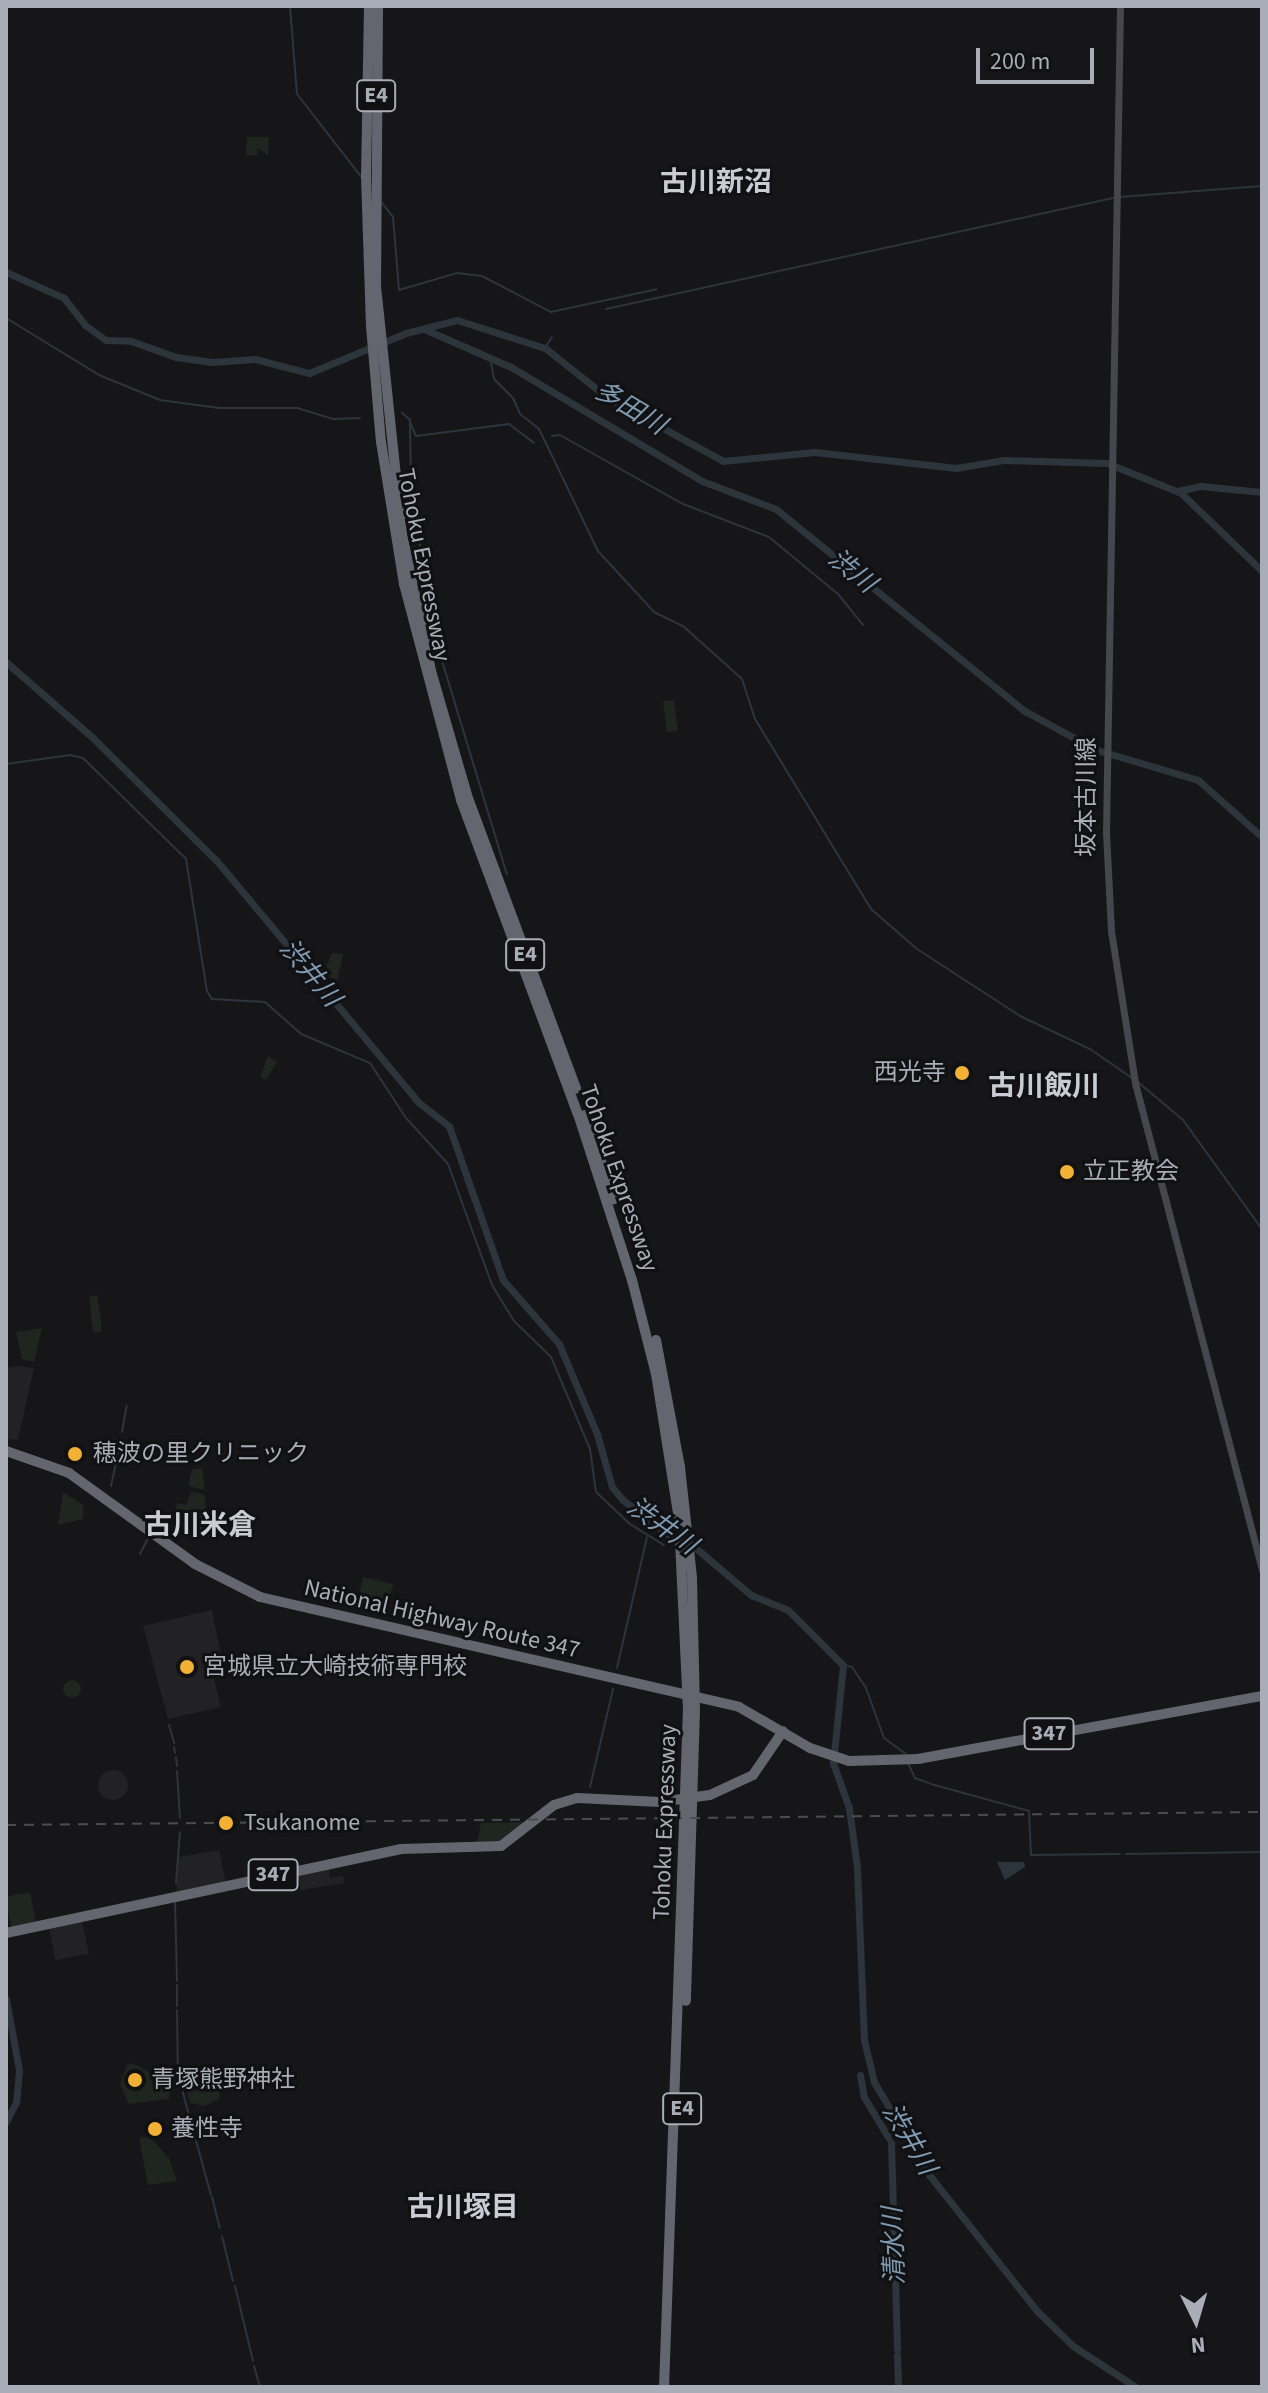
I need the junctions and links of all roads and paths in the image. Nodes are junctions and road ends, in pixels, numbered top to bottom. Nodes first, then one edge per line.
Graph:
1 (369, 6) edge
2 (378, 6) edge
3 (1120, 6) edge
4 (375, 325) junction
5 (6, 1448) edge
6 (1262, 1570) edge
7 (1262, 1696) edge
8 (783, 1731) junction
9 (689, 1831) junction
10 (6, 1933) edge
11 (664, 2387) edge
12 (671, 2387) edge

1 - 4 highway, Tohoku Expressway / E4
2 - 4 highway, Tohoku Expressway / E4
3 - 6 main road, 坂本古川線
4 - 9 highway, Tohoku Expressway / E4
5 - 8 highway, National Highway Route 347 / 347
7 - 8 highway, National Highway Route 347 / 347
8 - 10 highway, 347
9 - 11 highway, Tohoku Expressway / E4
9 - 12 highway, Tohoku Expressway / E4

